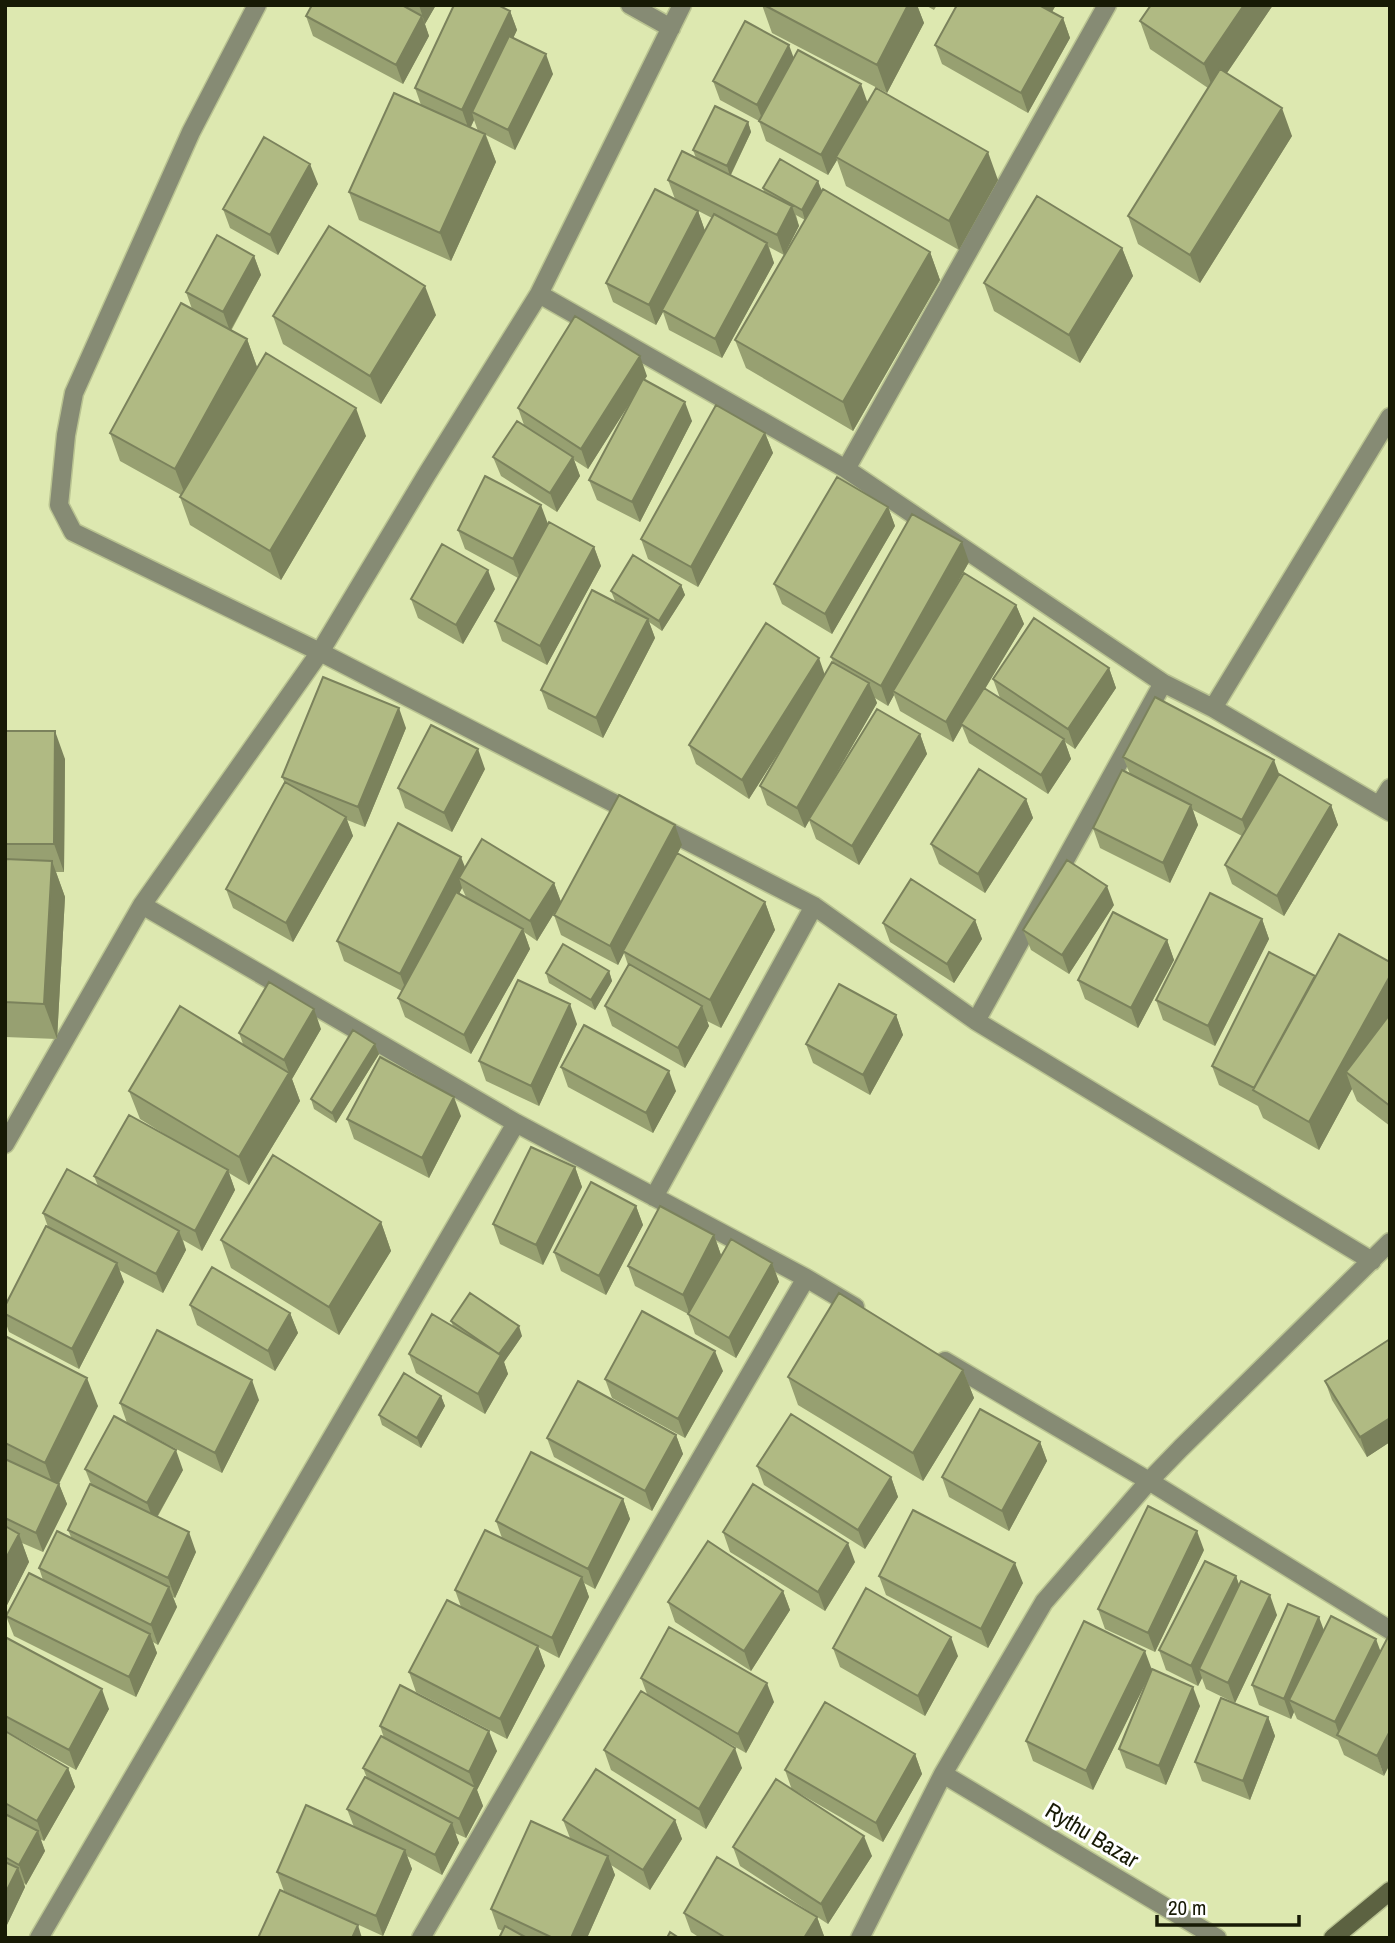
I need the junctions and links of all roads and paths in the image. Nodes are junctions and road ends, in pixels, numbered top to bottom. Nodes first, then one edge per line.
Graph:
1 (257, 5) edge
2 (630, 5) edge
3 (682, 5) edge
4 (1107, 5) edge
5 (671, 28) junction
6 (539, 294) junction
7 (1390, 417) edge
8 (1383, 442) edge
9 (846, 469) junction
10 (320, 652) junction
11 (1163, 682) junction
12 (1213, 708) junction
13 (1390, 788) edge
14 (1385, 808) edge
15 (142, 905) junction
16 (814, 906) junction
17 (976, 1021) junction
18 (516, 1123) junction
19 (5, 1144) edge
20 (654, 1197) junction
21 (1390, 1242) edge
22 (1372, 1261) junction
23 (806, 1278) junction
24 (865, 1313) edge
25 (936, 1355) edge
26 (1149, 1481) junction
27 (1390, 1630) edge
28 (943, 1774) junction
29 (1390, 1891) edge
30 (39, 1938) edge
31 (421, 1938) edge
32 (860, 1938) edge
33 (1217, 1938) edge
34 (1333, 1938) edge

1 - 10 street
2 - 5 street
3 - 5 street
4 - 9 street
5 - 6 street
6 - 9 street
6 - 10 street
7 - 8 street
8 - 12 street
9 - 11 street
10 - 15 street
10 - 16 street
11 - 12 street
11 - 17 street
12 - 14 street
13 - 14 street
15 - 18 street
15 - 19 street
16 - 17 street
16 - 20 street
17 - 22 street
18 - 20 street
18 - 30 street
20 - 23 street
21 - 22 street
22 - 26 street
23 - 24 street
23 - 31 street
25 - 26 street
26 - 27 street
26 - 28 street
28 - 32 street
28 - 33 street, Rythu Bazar
29 - 34 main road

